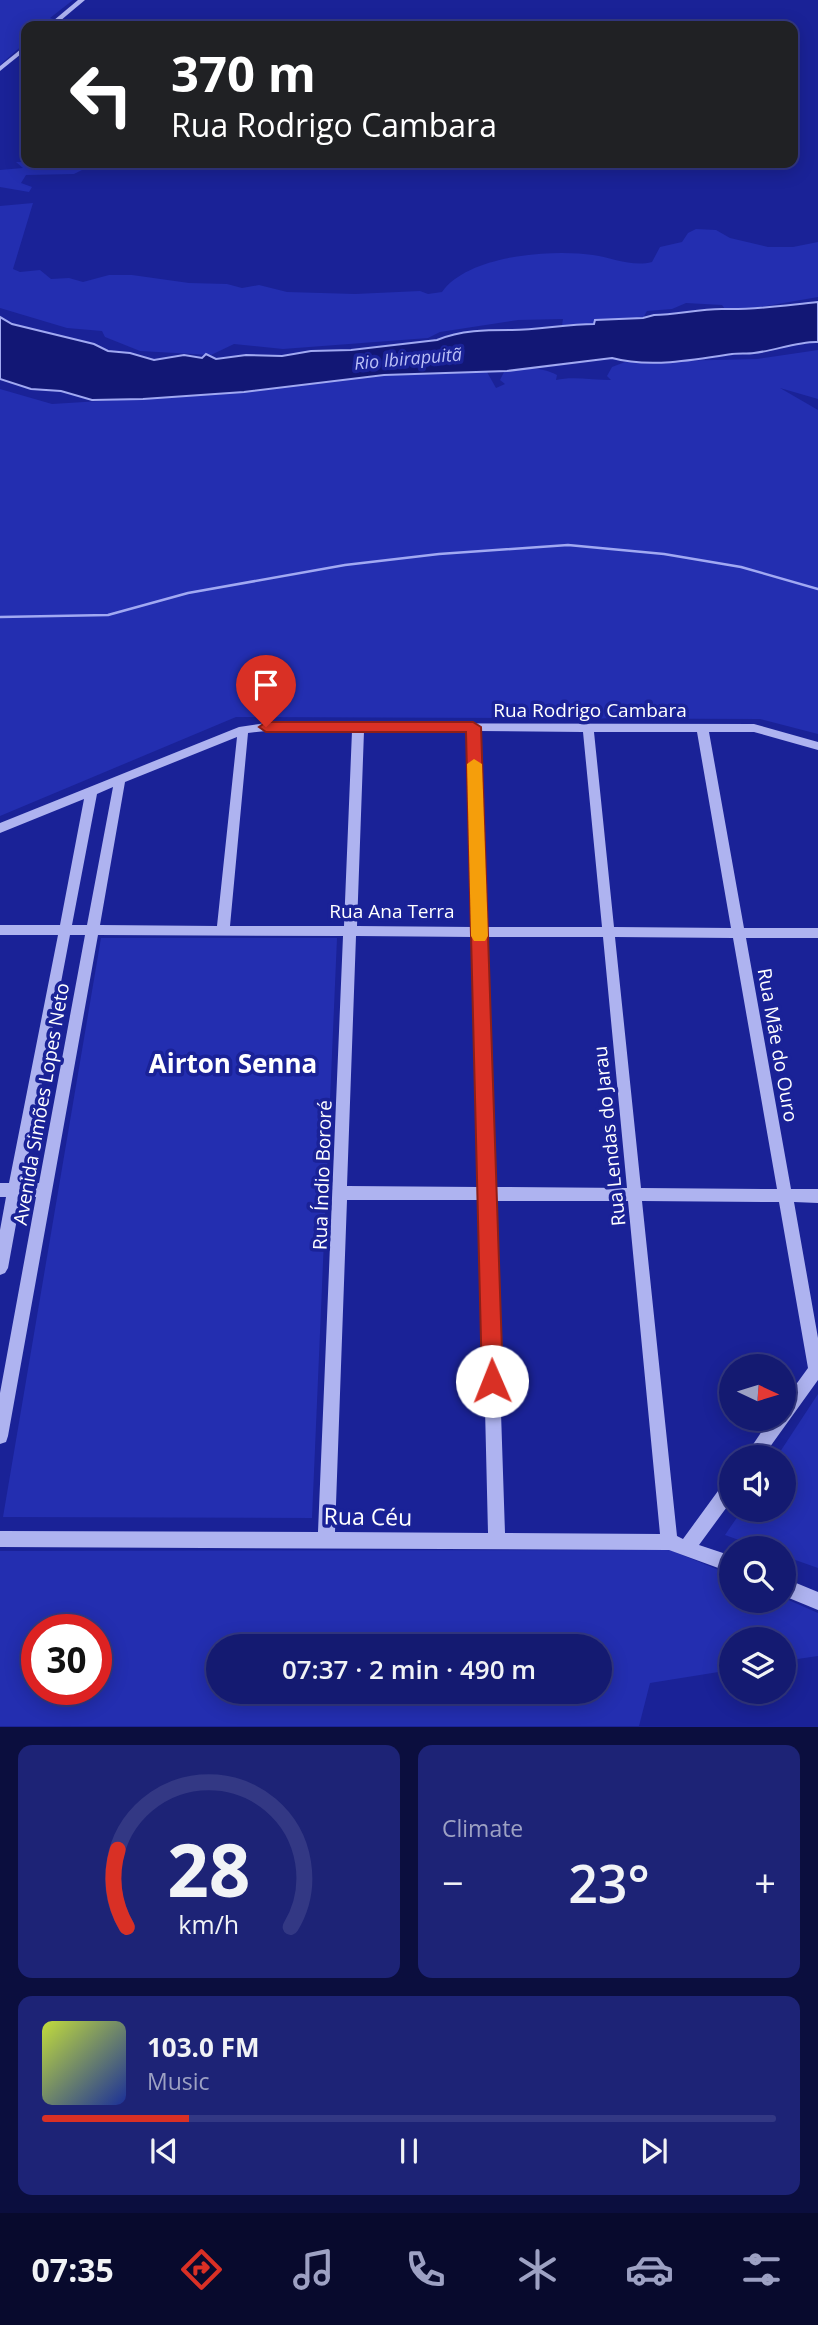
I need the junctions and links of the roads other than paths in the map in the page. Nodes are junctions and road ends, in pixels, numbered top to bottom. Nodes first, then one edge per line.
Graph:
1 (82, 0) edge
2 (56, 21) edge
3 (21, 51) edge
4 (0, 69) edge
5 (473, 727) junction
6 (588, 727) junction
7 (702, 727) junction
8 (358, 728) junction
9 (243, 730) junction
10 (818, 746) edge
11 (120, 779) junction
12 (92, 790) junction
13 (0, 828) edge
14 (0, 930) edge
15 (64, 930) junction
16 (92, 930) junction
17 (223, 930) junction
18 (350, 930) junction
19 (479, 930) junction
20 (608, 930) junction
21 (738, 931) junction
22 (818, 933) edge
23 (7, 1190) edge
24 (45, 1190) junction
25 (341, 1193) junction
26 (634, 1193) junction
27 (487, 1194) junction
28 (785, 1195) junction
29 (818, 1196) edge
30 (0, 1268) edge
31 (817, 1369) edge
32 (796, 1398) edge
33 (0, 1436) edge
34 (719, 1504) edge
35 (0, 1539) edge
36 (326, 1539) junction
37 (497, 1541) junction
38 (669, 1542) junction
39 (687, 1547) junction
40 (719, 1560) edge
41 (796, 1592) edge
42 (818, 1601) edge

1 - 2 street
3 - 4 street
5 - 6 street, Rua Rodrigo Cambara
5 - 8 street, Rua Rodrigo Cambara
5 - 19 street
6 - 7 street, Rua Rodrigo Cambara
6 - 20 street, Rua Lendas do Jarau
7 - 10 street, Rua Rodrigo Cambara
7 - 21 street, Rua Mãe do Ouro
8 - 9 street, Rua Rodrigo Cambara
8 - 18 street, Rua Índio Bororé
9 - 11 street, Rua Rodrigo Cambara
9 - 17 street
11 - 12 street, Rua Rodrigo Cambara
11 - 16 street, Avenida Simões Lopes Neto
12 - 13 street, Rua Rodrigo Cambara
12 - 15 street, Avenida Simões Lopes Neto
14 - 15 street, Rua Ana Terra
15 - 16 street, Rua Ana Terra
15 - 23 street, Avenida Simões Lopes Neto
16 - 17 street, Rua Ana Terra
16 - 24 street, Avenida Simões Lopes Neto
17 - 18 street, Rua Ana Terra
18 - 19 street, Rua Ana Terra
18 - 25 street, Rua Índio Bororé
19 - 20 street, Rua Ana Terra
19 - 27 street
20 - 21 street, Rua Ana Terra
20 - 26 street, Rua Lendas do Jarau
21 - 22 street, Rua Ana Terra
21 - 28 street, Rua Mãe do Ouro
23 - 24 street
23 - 30 street, Avenida Simões Lopes Neto
24 - 33 street, Avenida Simões Lopes Neto
25 - 27 street
25 - 36 street, Rua Índio Bororé
26 - 27 street
26 - 28 street
26 - 38 street, Rua Lendas do Jarau
27 - 37 street
28 - 29 street
28 - 31 street, Rua Mãe do Ouro
31 - 32 street
34 - 39 street
35 - 36 street, Rua Céu
36 - 37 street, Rua Céu
37 - 38 street, Rua Céu
38 - 39 street, Rua Céu
39 - 40 street, Rua Céu
41 - 42 street

